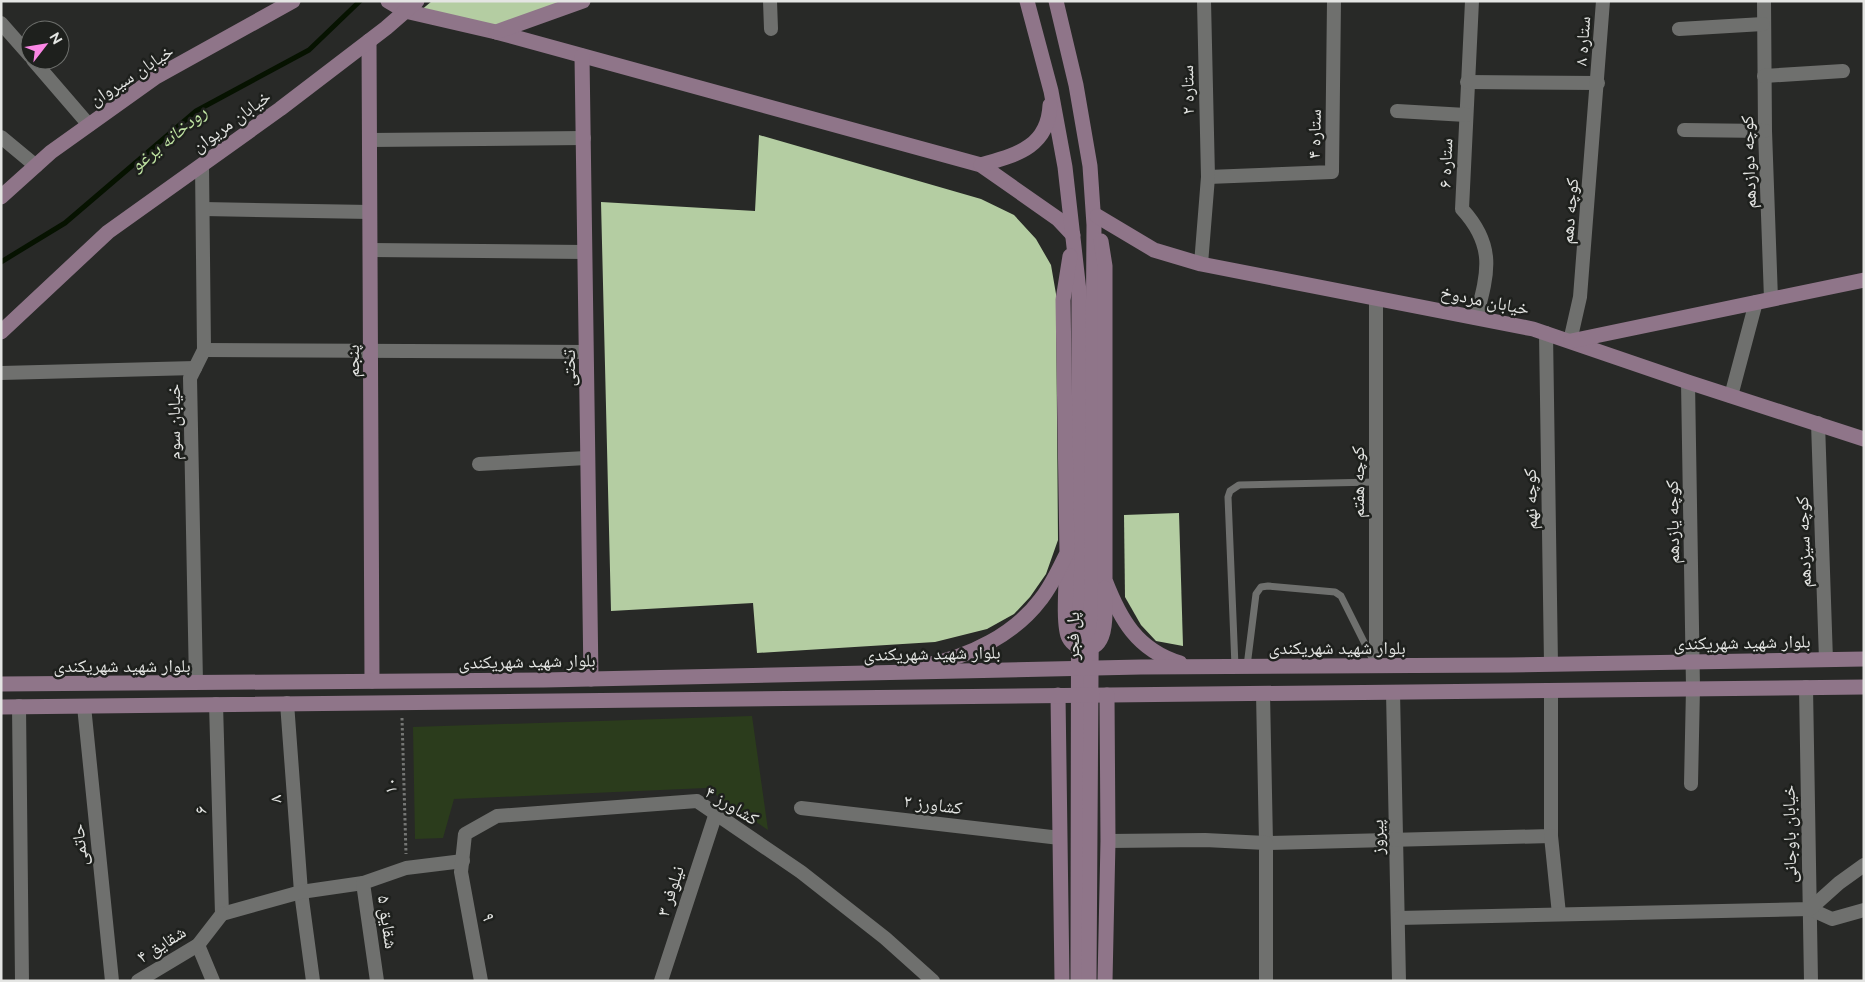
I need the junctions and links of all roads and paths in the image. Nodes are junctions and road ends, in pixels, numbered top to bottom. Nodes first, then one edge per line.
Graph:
1 (293, 1) edge
2 (388, 1) edge
3 (417, 1) edge
4 (583, 1) edge
5 (770, 1) edge
6 (1026, 1) edge
7 (1056, 1) edge
8 (1204, 1) edge
9 (1334, 1) edge
10 (1472, 1) edge
11 (1603, 1) edge
12 (1764, 1) edge
13 (405, 11) junction
14 (1, 23) edge
15 (1763, 24) junction
16 (771, 29) dead end
17 (1679, 30) dead end
18 (496, 32) junction
19 (369, 41) junction
20 (20, 45) edge
21 (582, 56) junction
22 (42, 70) edge
23 (1843, 70) dead end
24 (1764, 76) junction
25 (1467, 82) junction
26 (1598, 83) junction
27 (1051, 91) junction
28 (1397, 111) dead end
29 (1466, 115) junction
30 (89, 125) junction
31 (1684, 130) dead end
32 (1765, 131) junction
33 (1, 137) edge
34 (584, 138) junction
35 (369, 140) junction
36 (202, 165) junction
37 (980, 165) junction
38 (36, 166) junction
39 (1208, 177) junction
40 (1091, 184) junction
41 (1, 196) edge
42 (202, 209) junction
43 (370, 212) junction
44 (1096, 216) junction
45 (1073, 235) junction
46 (370, 250) junction
47 (585, 252) junction
48 (1201, 264) junction
49 (1864, 280) edge
50 (1086, 292) junction
51 (1376, 298) junction
52 (1771, 299) junction
53 (1756, 302) junction
54 (1476, 318) junction
55 (1, 332) edge
56 (1546, 333) junction
57 (1570, 341) junction
58 (204, 350) junction
59 (370, 351) junction
60 (586, 352) junction
61 (195, 368) junction
62 (1, 373) edge
63 (1688, 382) junction
64 (1731, 396) junction
65 (1818, 423) junction
66 (1864, 439) edge
67 (586, 458) junction
68 (479, 464) dead end
69 (1376, 482) junction
70 (1067, 553) junction
71 (1105, 580) junction
72 (1864, 659) edge
73 (1826, 660) junction
74 (1693, 662) junction
75 (1551, 664) junction
76 (1191, 666) junction
77 (1241, 666) junction
78 (1376, 666) junction
79 (888, 673) junction
80 (591, 679) junction
81 (372, 681) junction
82 (196, 683) junction
83 (1, 684) edge
84 (1864, 687) edge
85 (1693, 688) junction
86 (1806, 688) junction
87 (1551, 690) junction
88 (1393, 692) junction
89 (1263, 693) junction
90 (1058, 695) junction
91 (1107, 695) junction
92 (401, 702) junction
93 (287, 703) junction
94 (216, 704) junction
95 (1, 706) edge
96 (18, 706) junction
97 (84, 706) junction
98 (1691, 784) dead end
99 (801, 808) dead end
100 (716, 813) junction
101 (1551, 836) junction
102 (1060, 838) junction
103 (1396, 840) junction
104 (1108, 841) junction
105 (1266, 843) junction
106 (463, 861) junction
107 (1864, 865) edge
108 (406, 868) junction
109 (363, 883) junction
110 (301, 892) junction
111 (1810, 909) junction
112 (1864, 910) edge
113 (222, 914) junction
114 (1559, 914) junction
115 (1398, 918) junction
116 (198, 945) junction
117 (22, 981) edge
118 (112, 981) edge
119 (138, 981) edge
120 (212, 981) edge
121 (313, 981) edge
122 (377, 981) edge
123 (481, 981) edge
124 (661, 981) edge
125 (933, 981) edge
126 (1062, 981) edge
127 (1078, 981) edge
128 (1089, 981) edge
129 (1104, 981) edge
130 (1266, 981) edge
131 (1399, 981) edge
132 (1811, 981) edge

1 - 30 main road, خیابان سیروان
2 - 13 main road
3 - 13 main road, خیابان مریوان
4 - 18 main road
5 - 16 street
6 - 27 main road
7 - 40 main road
8 - 39 street, ستاره ۲
9 - 39 street, ستاره ۴
10 - 25 street, ستاره ۶
11 - 26 street, ستاره ۸
12 - 15 street, کوچه دوازدهم
13 - 18 main road
13 - 19 main road, خیابان مریوان
14 - 20 street
15 - 17 street
15 - 24 street, کوچه دوازدهم
18 - 21 main road
19 - 35 main road, پنجم
19 - 36 main road, خیابان مریوان
21 - 34 main road, تختی
21 - 37 main road
22 - 30 street
23 - 24 street
24 - 32 street, کوچه دوازدهم
25 - 26 street
25 - 29 street, ستاره ۶
26 - 57 street, کوچه دهم
27 - 37 main road
27 - 45 main road
28 - 29 street
29 - 54 street, ستاره ۶
30 - 38 main road, خیابان سیروان
31 - 32 street
32 - 52 street, کوچه دوازدهم
33 - 38 street
34 - 35 street
34 - 47 main road, تختی
35 - 43 main road, پنجم
36 - 42 street, خیابان سوم
36 - 55 main road, خیابان مریوان
37 - 45 main road
38 - 41 main road, خیابان سیروان
39 - 48 street, ستاره ۲
40 - 44 main road
40 - 50 main road
42 - 43 street
42 - 58 street, خیابان سوم
43 - 46 main road, پنجم
44 - 48 main road, خیابان مردوخ
44 - 71 main road
45 - 50 main road
45 - 70 main road
46 - 47 street
46 - 59 main road, پنجم
47 - 60 main road, تختی
48 - 51 main road, خیابان مردوخ
49 - 52 main road
50 - 127 main road
50 - 128 main road, پل فجر
51 - 54 main road, خیابان مردوخ
51 - 69 street, کوچه هفتم
52 - 53 main road
53 - 57 main road
53 - 64 street
54 - 56 main road, خیابان مردوخ
56 - 57 main road, خیابان مردوخ
56 - 75 street, کوچه نهم
57 - 63 main road, خیابان مردوخ
58 - 59 street
58 - 61 street, خیابان سوم
59 - 60 street
59 - 81 main road, پنجم
60 - 67 main road, تختی
61 - 62 street
61 - 82 street, خیابان سوم
63 - 64 main road, خیابان مردوخ
63 - 74 street, کوچه یازدهم
64 - 65 main road, خیابان مردوخ
65 - 66 main road, خیابان مردوخ
65 - 73 street, کوچه سیزدهم
67 - 68 street
67 - 80 main road, تختی
69 - 77 lane
69 - 78 street, کوچه هفتم
70 - 71 main road
70 - 79 main road
71 - 76 main road
72 - 73 main road, بلوار شهید شهریکندی
73 - 74 main road, بلوار شهید شهریکندی
74 - 75 main road, بلوار شهید شهریکندی
74 - 85 street, کوچه یازدهم
75 - 78 main road, بلوار شهید شهریکندی
76 - 77 main road, بلوار شهید شهریکندی
76 - 79 main road, بلوار شهید شهریکندی
77 - 78 main road, بلوار شهید شهریکندی
77 - 78 lane
79 - 80 main road, بلوار شهید شهریکندی
80 - 81 main road, بلوار شهید شهریکندی
81 - 82 main road, بلوار شهید شهریکندی
82 - 83 main road, بلوار شهید شهریکندی
84 - 86 main road
85 - 86 main road
85 - 87 main road
85 - 98 street, کوچه یازدهم
86 - 111 street, خیابان باوجانی
87 - 88 main road
87 - 101 street
88 - 89 main road
88 - 103 street, پیروز
89 - 91 main road
89 - 105 street
90 - 91 main road
90 - 92 main road
90 - 102 main road
91 - 104 main road
92 - 93 main road
92 - 108 path, ۱۰
93 - 94 main road
93 - 110 street, ۸
94 - 97 main road
94 - 113 street, ۶
95 - 96 main road
96 - 97 main road
96 - 117 street
97 - 118 street, حاتمی
99 - 102 street, کشاورز ۲
100 - 106 street, کشاورز ۴
100 - 124 street, نیلوفر ۳
100 - 125 street, کشاورز ۴
101 - 103 street
101 - 114 street
102 - 126 main road
103 - 105 street
103 - 115 street, پیروز
104 - 105 street
104 - 129 main road
105 - 130 street
106 - 108 street, شقایق ۵
106 - 123 street, ۹
107 - 111 street
108 - 109 street, شقایق ۵
109 - 110 street
109 - 122 street, شقایق ۵
110 - 113 street
110 - 121 street, ۸
111 - 112 street
111 - 114 street
111 - 132 street, خیابان باوجانی
113 - 116 street, شقایق ۴
114 - 115 street
115 - 131 street, پیروز
116 - 119 street, شقایق ۴
116 - 120 street

